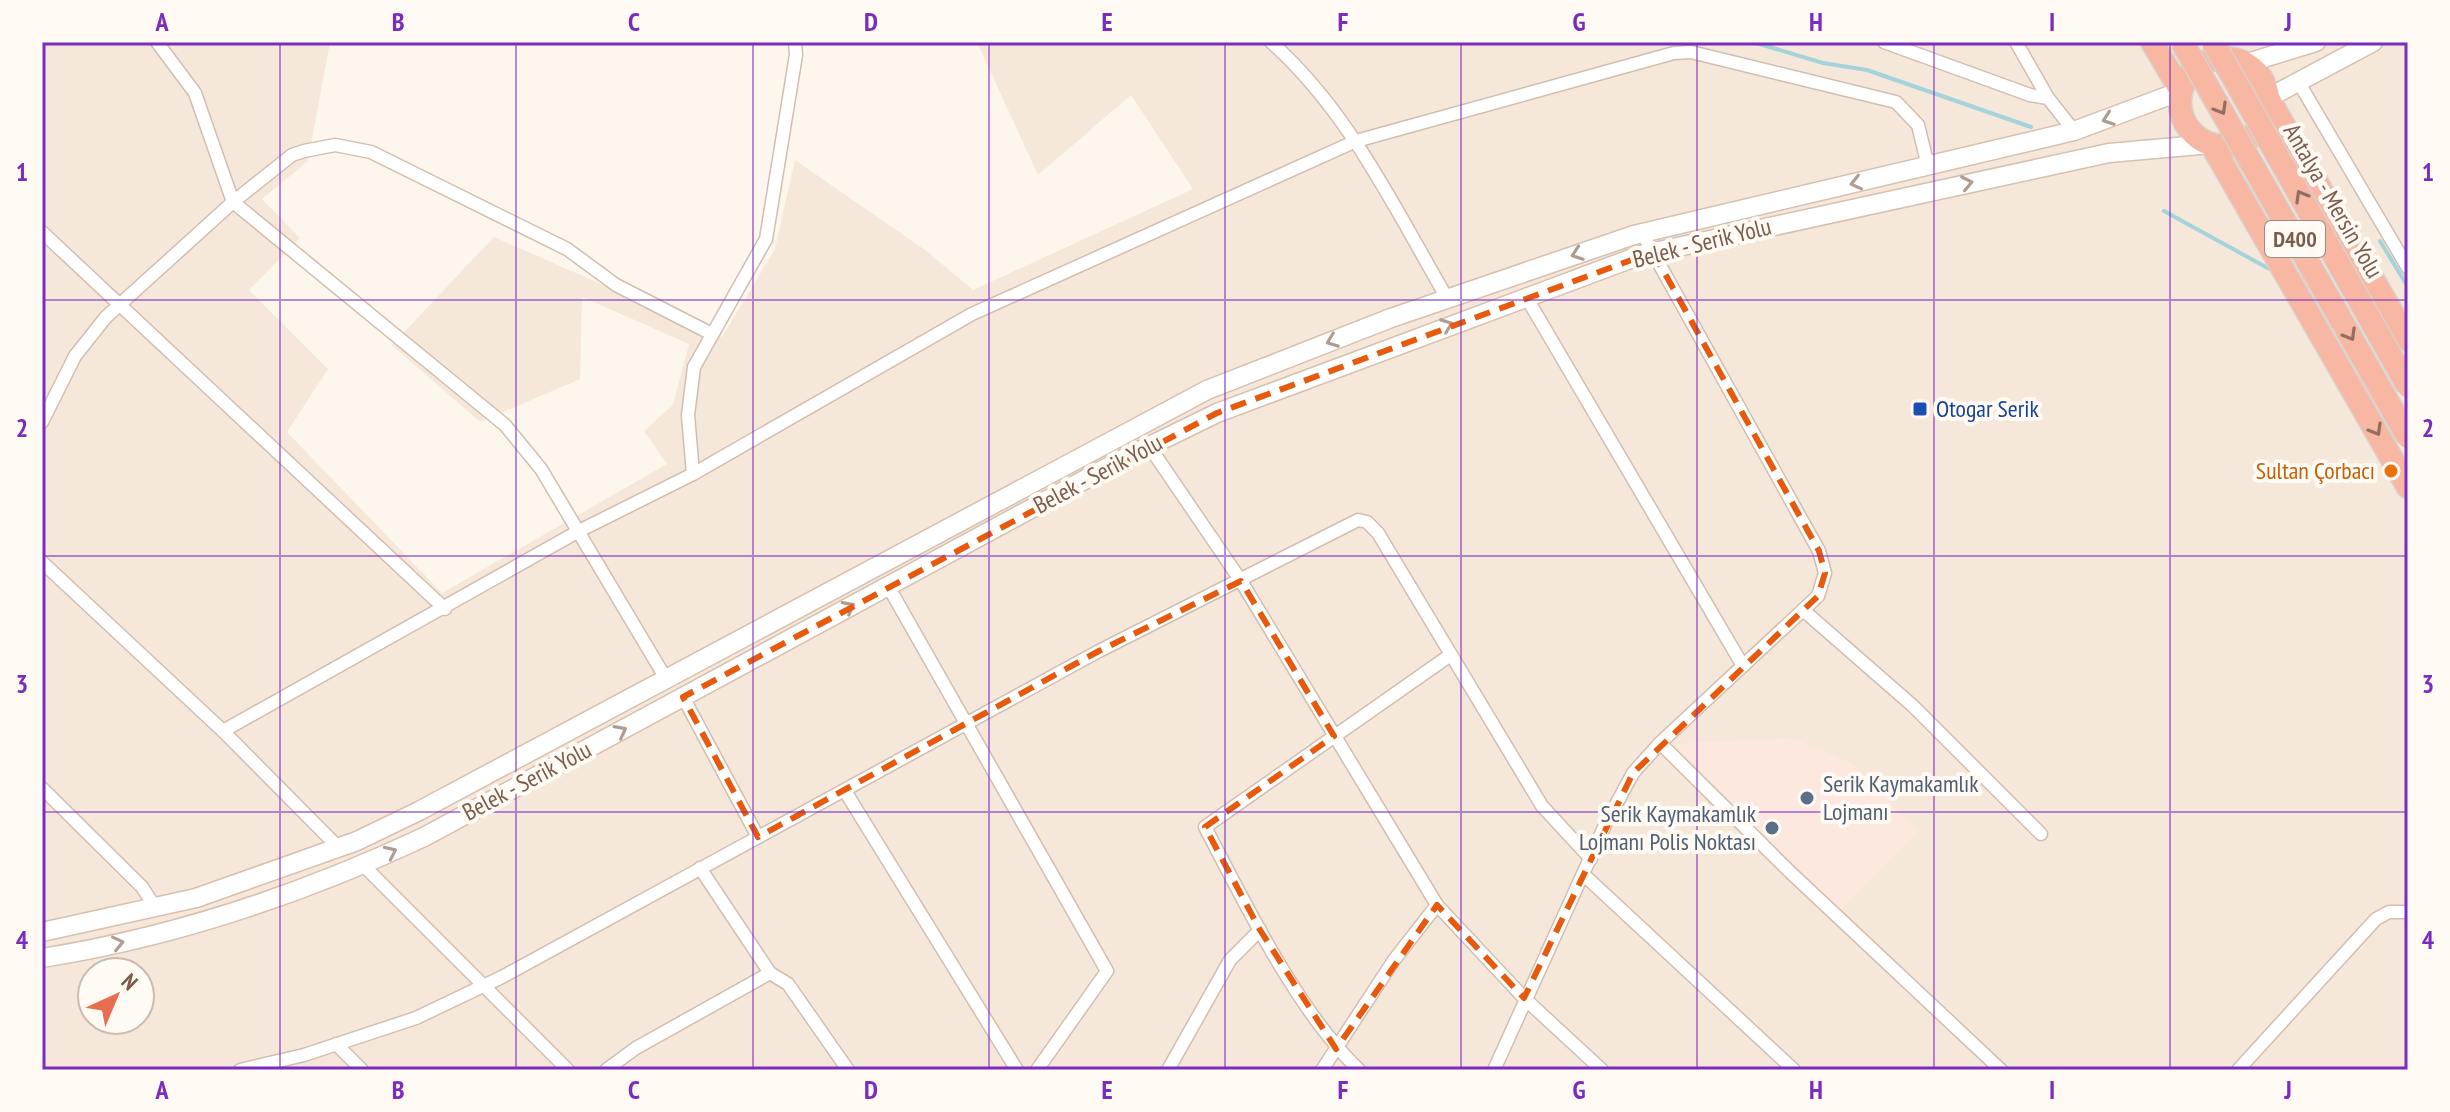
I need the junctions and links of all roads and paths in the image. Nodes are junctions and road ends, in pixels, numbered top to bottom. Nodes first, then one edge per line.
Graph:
1 (157, 42) edge
2 (795, 42) edge
3 (1271, 42) edge
4 (1884, 42) edge
5 (2016, 42) edge
6 (2152, 42) edge
7 (2182, 42) edge
8 (2213, 42) edge
9 (2234, 42) edge
10 (2316, 42) edge
11 (2373, 42) edge
12 (2247, 63) junction
13 (2299, 83) junction
14 (2181, 91) junction
15 (2048, 98) junction
16 (2268, 98) junction
17 (2074, 131) junction
18 (1356, 141) junction
19 (2211, 144) junction
20 (1928, 166) junction
21 (233, 202) junction
22 (42, 232) edge
23 (1642, 233) junction
24 (1653, 252) junction
25 (2408, 268) edge
26 (1525, 295) junction
27 (1447, 298) junction
28 (117, 305) junction
29 (710, 333) junction
30 (2408, 340) edge
31 (2408, 386) edge
32 (42, 422) edge
33 (2408, 437) edge
34 (1149, 446) junction
35 (693, 474) junction
36 (2408, 487) edge
37 (579, 531) junction
38 (42, 562) edge
39 (1241, 581) junction
40 (888, 586) junction
41 (445, 609) junction
42 (1803, 610) junction
43 (1449, 656) junction
44 (1743, 666) junction
45 (665, 677) junction
46 (683, 697) junction
47 (967, 724) junction
48 (223, 731) junction
49 (1334, 736) junction
50 (1660, 743) junction
51 (42, 788) edge
52 (845, 791) junction
53 (2041, 834) dead end
54 (758, 837) junction
55 (338, 847) junction
56 (1591, 859) junction
57 (363, 865) junction
58 (700, 868) junction
59 (1584, 875) junction
60 (1437, 905) junction
61 (155, 907) junction
62 (2408, 912) edge
63 (1260, 930) junction
64 (42, 932) edge
65 (42, 958) edge
66 (770, 973) junction
67 (480, 986) junction
68 (1524, 998) junction
69 (336, 1044) junction
70 (1336, 1049) junction
71 (304, 1055) junction
72 (1996, 1069) edge
73 (240, 1070) edge
74 (307, 1070) edge
75 (362, 1070) edge
76 (568, 1070) edge
77 (606, 1070) edge
78 (848, 1070) edge
79 (1017, 1070) edge
80 (1037, 1070) edge
81 (1168, 1070) edge
82 (1322, 1070) edge
83 (1359, 1070) edge
84 (1494, 1070) edge
85 (1602, 1070) edge
86 (1794, 1070) edge
87 (2238, 1070) edge

1 - 21 street
2 - 29 street
3 - 18 street
4 - 15 street
5 - 15 street
6 - 14 highway
7 -> 33 highway, D400, bridge
31 -> 8 highway, Antalya - Mersin Yolu / D400, bridge
9 - 12 highway
10 - 12 main road
11 - 13 main road
12 - 14 highway
12 - 16 highway
13 - 16 main road
13 - 25 street
14 -> 17 main road, Belek - Serik Yolu
14 - 19 highway
15 - 17 street
16 - 19 highway
16 - 30 highway
17 - 20 main road, Belek - Serik Yolu
18 - 20 street
18 - 27 street
18 - 35 street
24 -> 19 main road, Belek - Serik Yolu
19 -> 36 highway
20 -> 23 main road, Belek - Serik Yolu
21 - 28 street
21 - 29 street
21 - 37 street
22 - 28 street
23 - 24 street
23 -> 27 main road, Belek - Serik Yolu
24 - 26 main road, Belek - Serik Yolu
24 - 42 street
34 -> 26 main road, Belek - Serik Yolu
26 - 44 street
27 -> 45 main road, Belek - Serik Yolu
28 - 32 street
28 - 41 street
29 - 35 street
34 - 39 street
34 - 40 main road, Belek - Serik Yolu
35 - 37 street
37 - 41 street
37 - 45 street
38 - 48 street
39 - 43 street
39 - 47 street
39 - 49 street
46 -> 40 main road, Belek - Serik Yolu
40 - 47 street
41 - 48 street
42 - 44 street
42 - 53 street
43 - 49 street
43 - 56 street
44 - 50 street
45 - 55 main road, Belek - Serik Yolu
46 - 54 street
57 -> 46 main road, Belek - Serik Yolu
47 - 52 street
47 - 80 street
48 - 55 street
49 - 60 street
49 - 63 street
50 - 56 street
50 - 72 street
51 - 61 street
52 - 54 street
52 - 79 street
54 - 58 street
55 - 61 main road, Belek - Serik Yolu
56 - 59 street
65 -> 57 main road, Belek - Serik Yolu
57 - 67 street
58 - 66 street
58 - 67 street
59 - 68 street
59 - 86 street
60 - 68 street
60 - 70 street
61 - 64 main road, Belek - Serik Yolu
62 - 87 street
63 - 70 street
63 - 81 street
66 - 77 street
66 - 78 street
67 - 69 street
67 - 76 street
68 - 84 street
68 - 85 street
69 - 71 street
69 - 75 street
70 - 82 street
70 - 83 street
71 - 73 street
71 - 74 street

